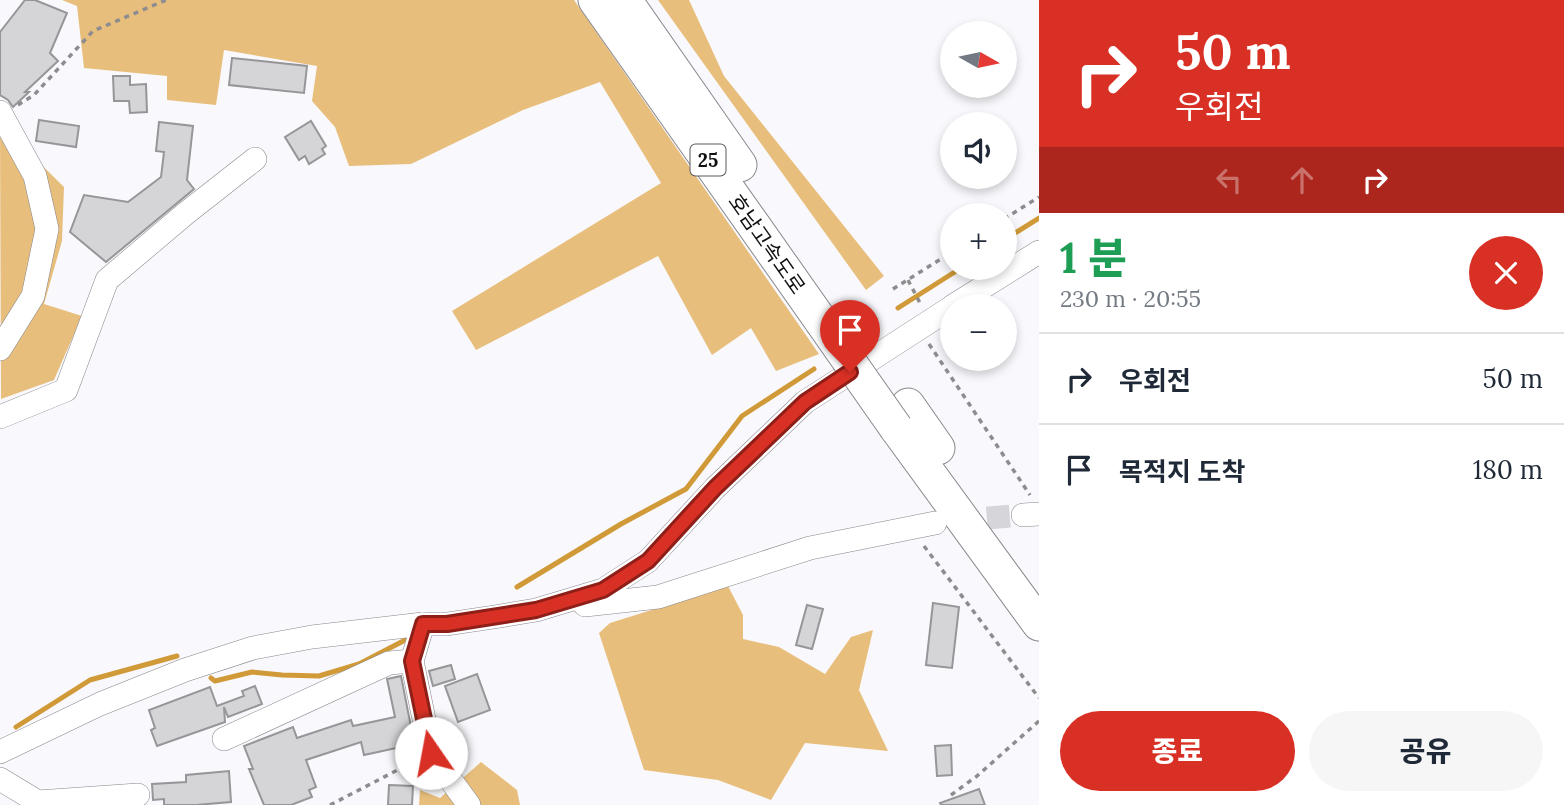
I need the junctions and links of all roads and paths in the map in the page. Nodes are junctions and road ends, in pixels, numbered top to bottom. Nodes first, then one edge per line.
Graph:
1 (166, 0) edge
2 (595, 0) edge
3 (625, 0) edge
4 (1, 114) edge
5 (255, 159) dead end
6 (1039, 197) edge
7 (1017, 211) edge
8 (1039, 251) edge
9 (940, 260) edge
10 (908, 280) junction
11 (893, 289) dead end
12 (973, 294) edge
13 (827, 310) junction
14 (940, 311) edge
15 (920, 317) junction
16 (0, 349) edge
17 (0, 417) edge
18 (902, 417) junction
19 (1031, 509) edge
20 (935, 523) tunnel mouth
21 (910, 528) junction
22 (1039, 590) edge
23 (536, 610) junction
24 (423, 624) junction
25 (1039, 624) edge
26 (412, 661) junction
27 (1039, 698) edge
28 (1039, 721) edge
29 (224, 739) dead end
30 (0, 751) edge
31 (431, 753) junction
32 (0, 779) edge
33 (138, 795) dead end
34 (951, 795) dead end
35 (330, 805) edge
36 (469, 805) edge

1 - 4 path
2 - 13 highway, 호남고속도로 / 25
3 - 13 highway, 호남고속도로 / 25
4 - 16 street
5 - 17 street
6 - 7 path
8 - 12 street
9 - 10 path
10 - 11 path
10 - 15 path
13 - 18 highway, 호남고속도로 / 25
14 - 15 street
15 - 19 path
15 - 23 street
18 - 22 highway, 호남고속도로 / 25
18 - 25 highway, 호남고속도로 / 25
20 - 21 street
21 - 23 street
21 - 27 path
23 - 24 street
24 - 26 street
24 - 30 street
26 - 29 street
26 - 31 street
28 - 34 path
31 - 35 path
31 - 36 street
32 - 33 street

